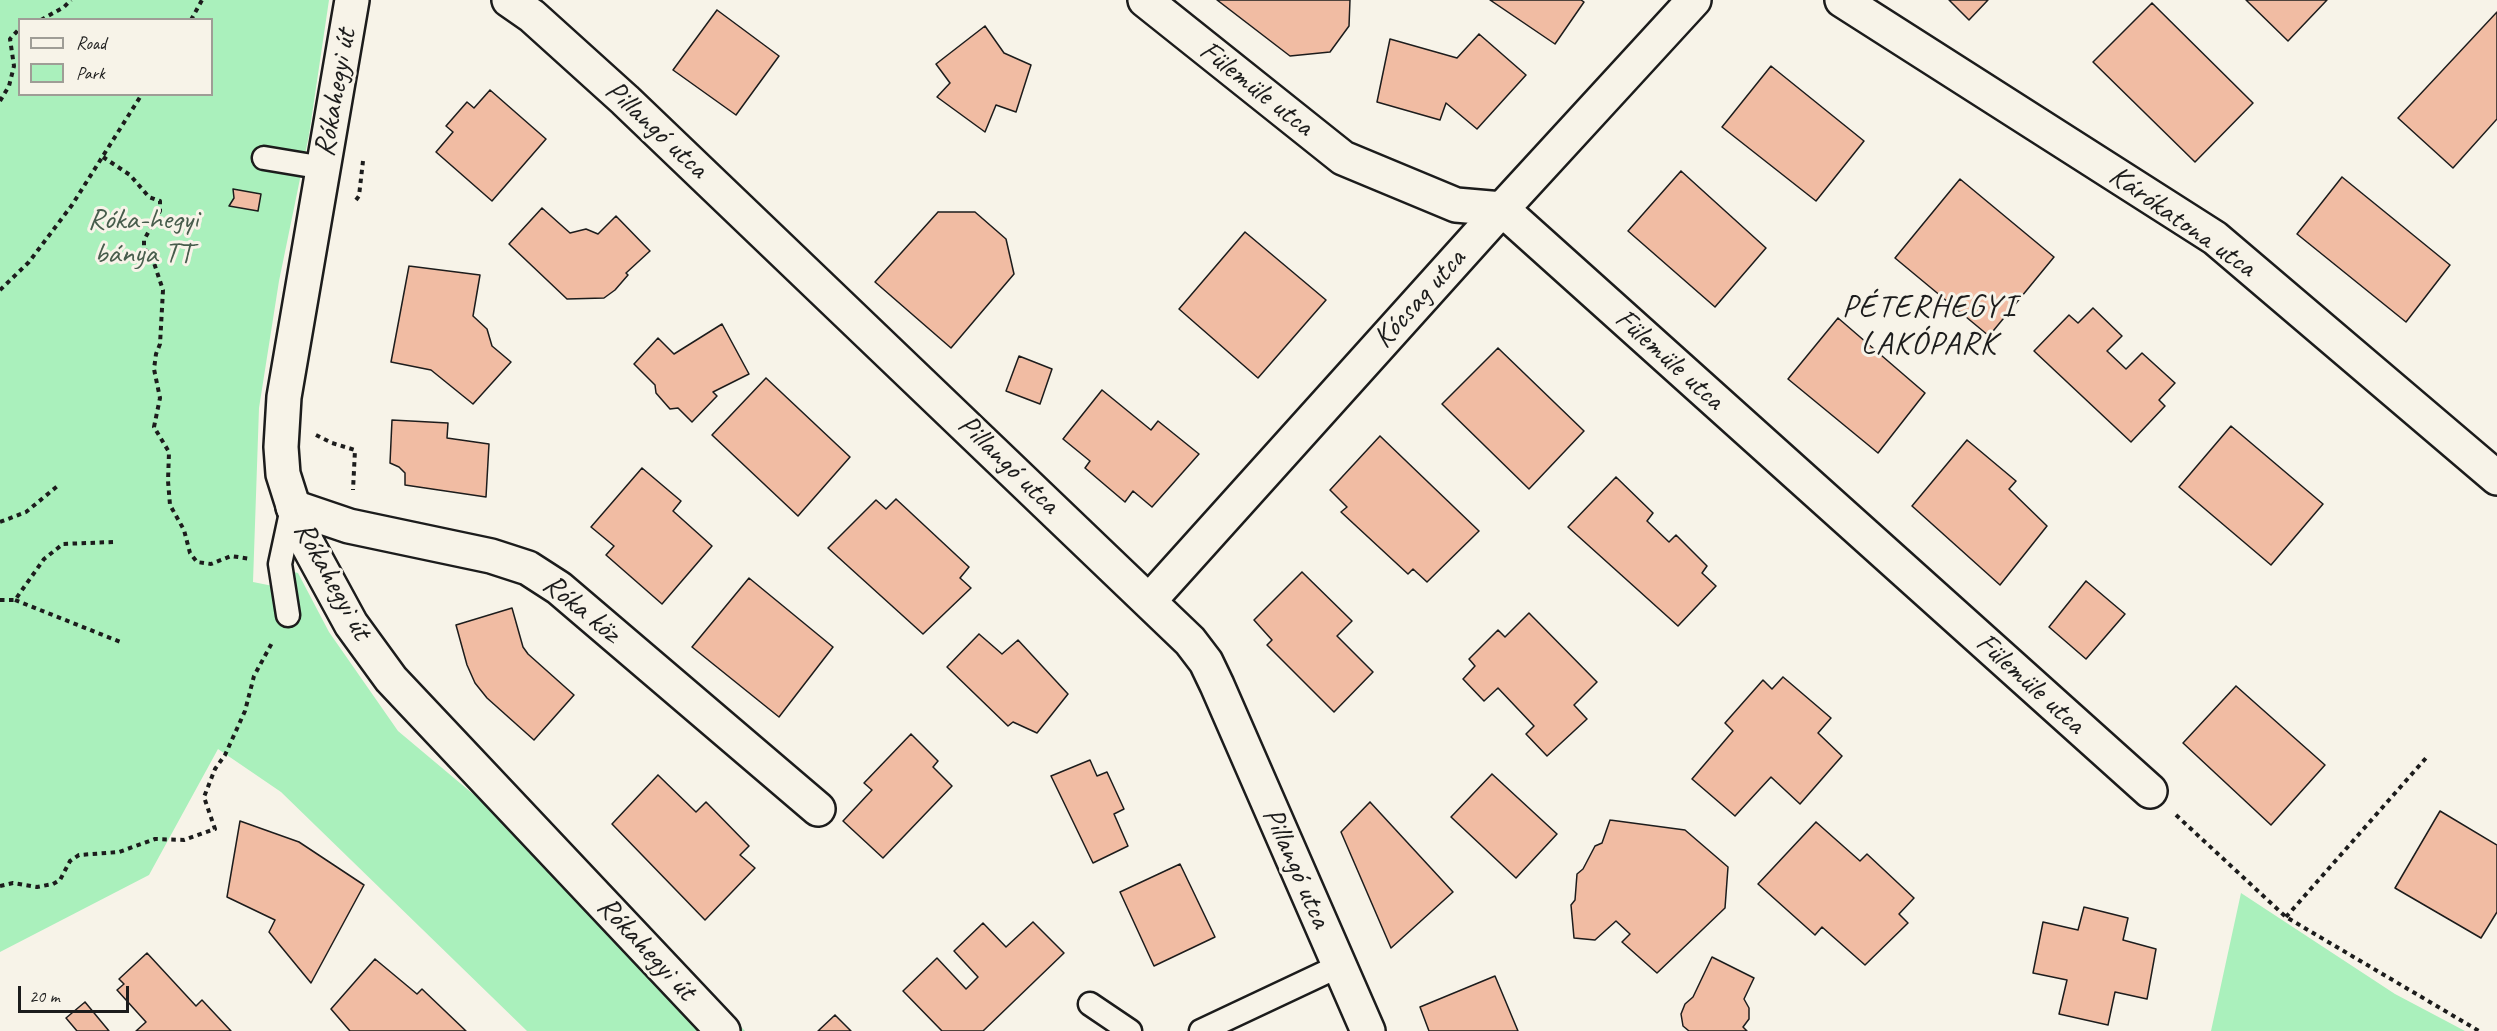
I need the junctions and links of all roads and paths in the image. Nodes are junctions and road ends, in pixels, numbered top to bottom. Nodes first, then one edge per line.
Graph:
1 (71, 0) edge
2 (202, 0) edge
3 (352, 0) edge
4 (509, 0) edge
5 (1145, 0) edge
6 (1694, 0) edge
7 (1842, 0) edge
8 (44, 18) edge
9 (192, 18) edge
10 (18, 30) edge
11 (141, 96) edge
12 (0, 100) edge
13 (365, 152) dead end
14 (103, 157) junction
15 (264, 158) dead end
16 (324, 168) junction
17 (352, 206) dead end
18 (1502, 209) junction
19 (0, 290) edge
20 (314, 434) dead end
21 (2497, 478) edge
22 (60, 484) dead end
23 (293, 507) junction
24 (0, 522) edge
25 (349, 526) junction
26 (113, 542) dead end
27 (280, 564) junction
28 (0, 600) edge
29 (15, 600) junction
30 (1149, 601) junction
31 (288, 615) joint
32 (123, 643) dead end
33 (2426, 758) dead end
34 (2150, 791) joint
35 (818, 809) dead end
36 (0, 886) edge
37 (2286, 917) junction
38 (1339, 966) junction
39 (1090, 1004) dead end
40 (723, 1031) edge
41 (1130, 1031) edge
42 (1201, 1031) edge
43 (1368, 1031) edge
44 (2479, 1031) edge

1 - 8 path
2 - 9 path
3 - 16 street, Rókahegyi út
4 - 30 street, Pillangó utca
5 - 18 street, Fülemüle utca
6 - 18 street, Kócsag utca
7 - 21 street, Kárókatona utca
10 - 12 path
11 - 14 path
13 - 17 path
14 - 19 path
14 - 27 path
15 - 16 lane
16 - 23 street, Rókahegyi út
18 - 30 street, Kócsag utca
18 - 34 street, Fülemüle utca
20 - 25 path
22 - 24 path
23 - 25 street, Róka köz
23 - 27 lane
23 - 40 street, Rókahegyi út
25 - 35 street, Róka köz
26 - 29 path
27 - 31 lane
28 - 29 path
29 - 32 path
30 - 38 street, Pillangó utca
31 - 36 path
33 - 37 path
34 - 37 path
37 - 44 path
38 - 42 lane
38 - 43 street, Pillangó utca
39 - 41 lane

